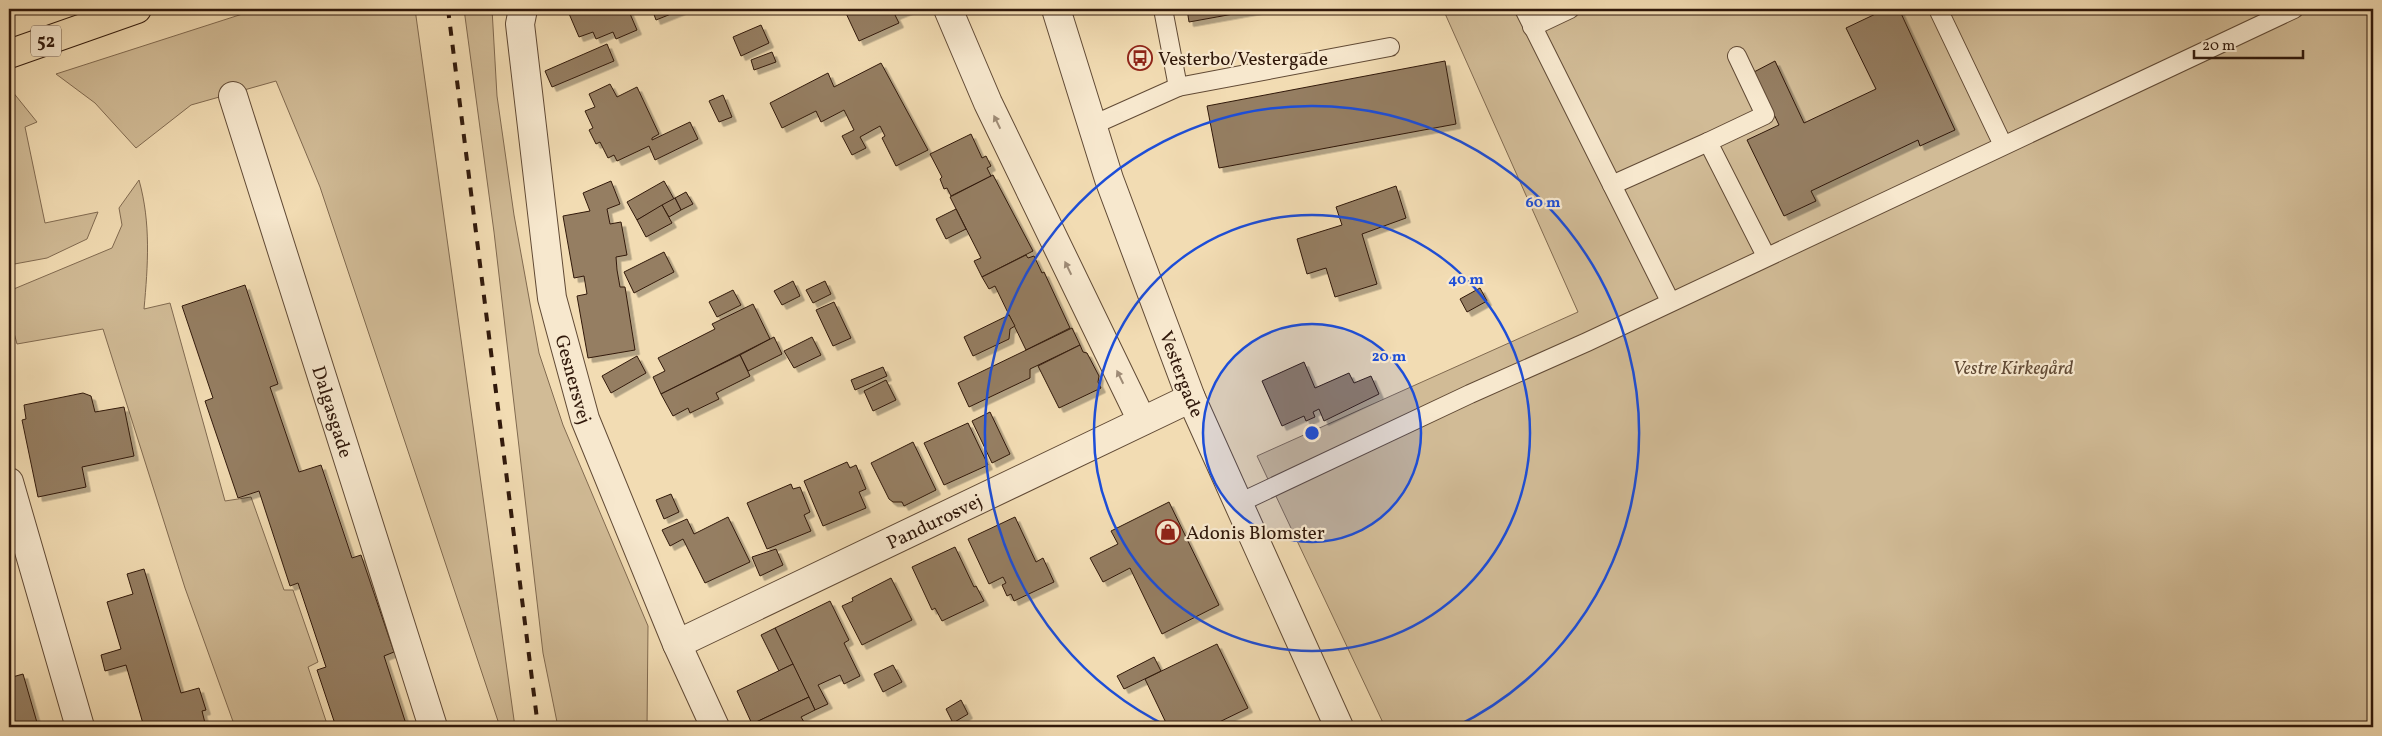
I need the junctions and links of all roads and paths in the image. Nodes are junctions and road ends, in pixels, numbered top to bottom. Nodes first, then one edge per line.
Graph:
1 (137, 9) edge
2 (523, 9) edge
3 (948, 9) edge
4 (1056, 9) edge
5 (1163, 9) edge
6 (1524, 9) edge
7 (1570, 9) edge
8 (1938, 9) edge
9 (2294, 9) edge
10 (1532, 26) junction
11 (1390, 47) dead end
12 (9, 54) edge
13 (1737, 56) dead end
14 (1178, 87) junction
15 (233, 96) dead end
16 (1093, 125) junction
17 (1708, 142) junction
18 (2002, 146) junction
19 (1612, 185) junction
20 (1766, 256) junction
21 (1670, 301) junction
22 (1191, 398) junction
23 (1142, 421) junction
24 (9, 482) edge
25 (1237, 504) junction
26 (677, 644) junction
27 (80, 727) edge
28 (433, 727) edge
29 (716, 727) edge
30 (1339, 727) edge

1 - 12 main road, 52
2 - 26 street, Gesnersvej
23 -> 3 street
4 - 16 street, Vestergade
5 - 14 lane
6 - 10 lane
7 - 10 lane
8 - 18 lane
9 - 18 lane
10 - 19 lane
11 - 14 lane
13 - 17 lane
14 - 16 lane
15 - 28 street, Dalgasgade
16 - 22 street, Vestergade
17 - 19 lane
17 - 20 lane
18 - 20 lane
19 - 21 lane
20 - 21 lane
21 - 25 lane
22 - 23 street, Pandurosvej
22 - 25 street, Vestergade
23 - 26 street, Pandurosvej
24 - 27 street
25 - 30 street, Vestergade
26 - 29 street, Gesnersvej

